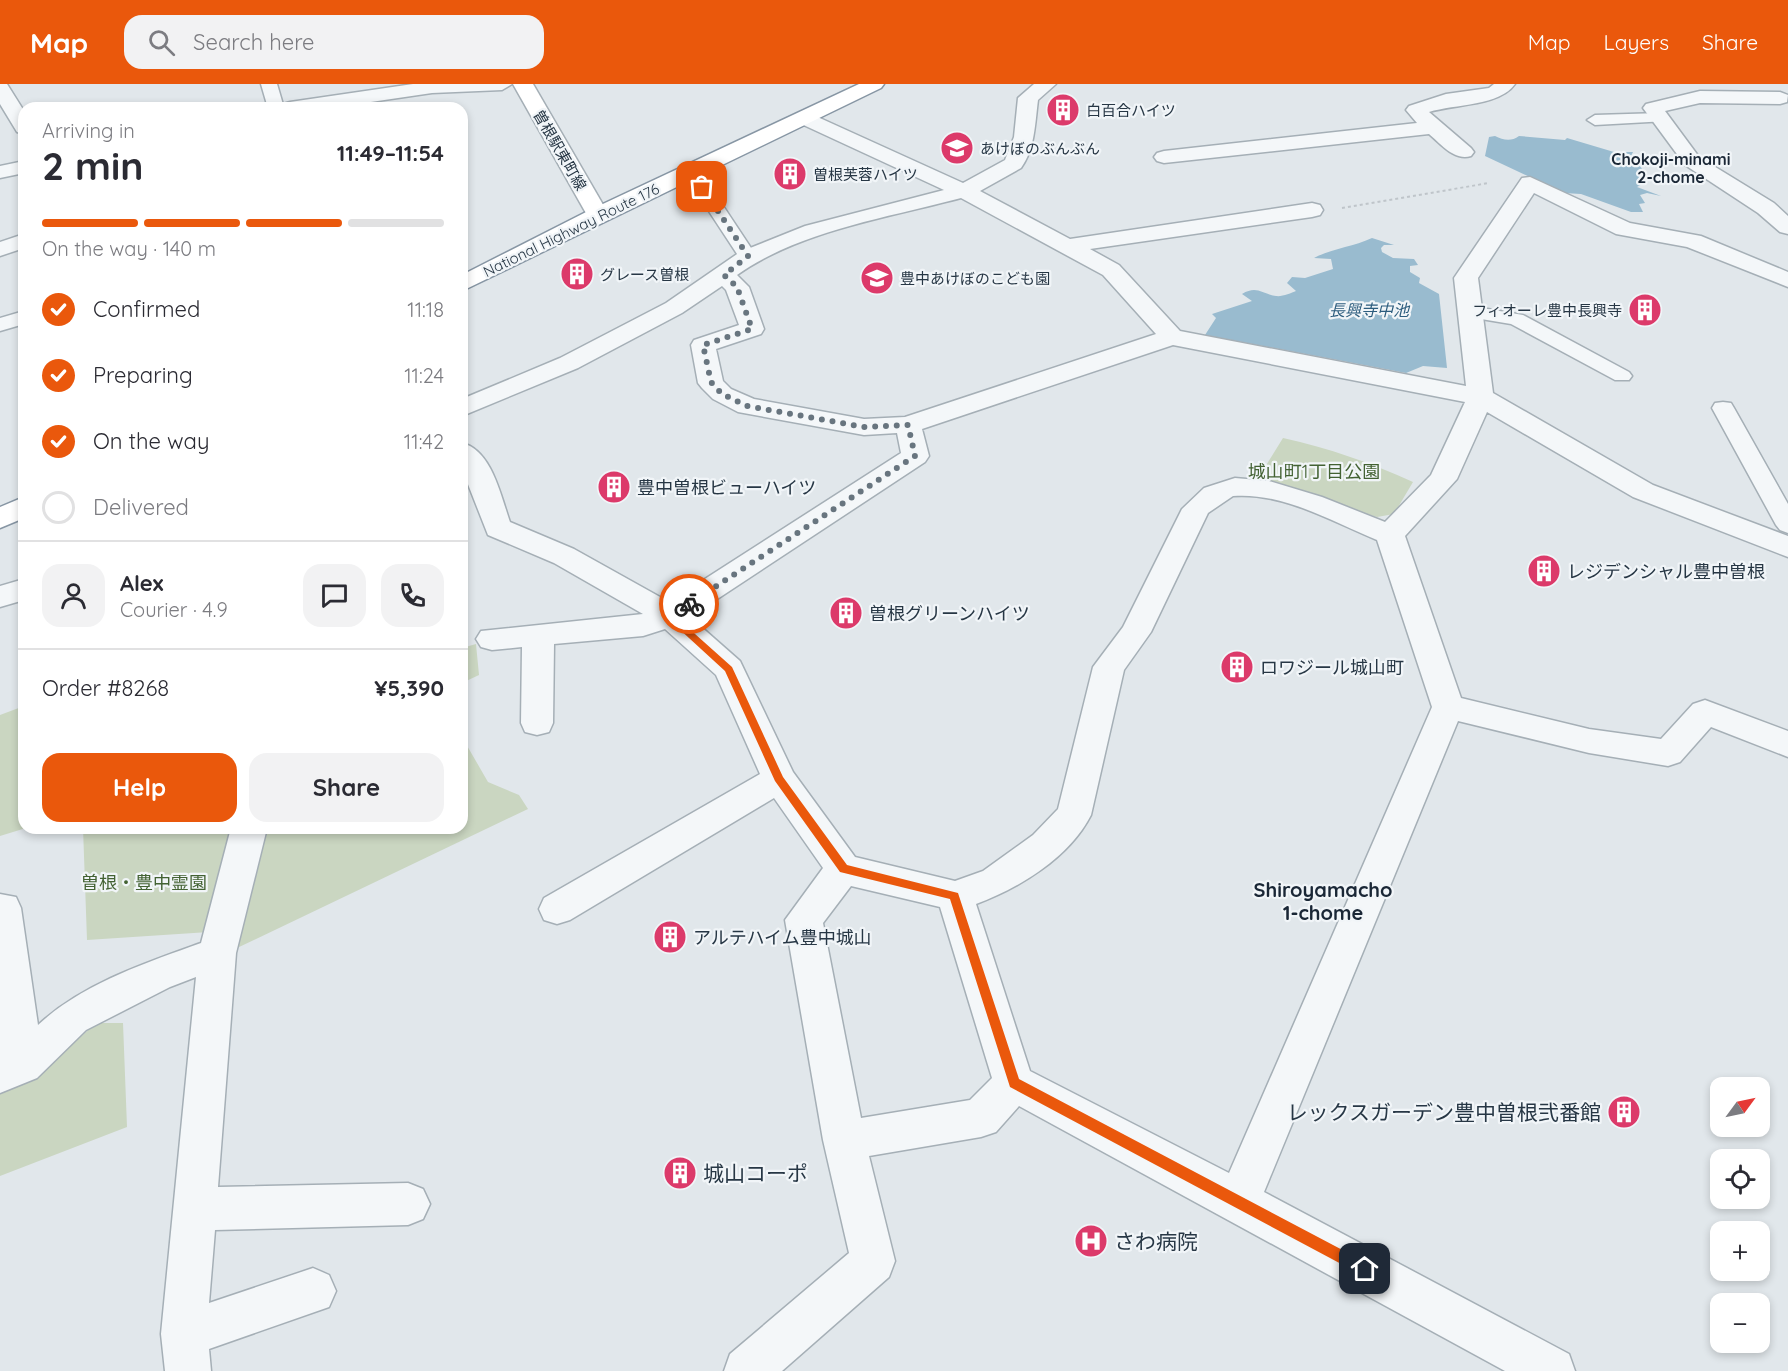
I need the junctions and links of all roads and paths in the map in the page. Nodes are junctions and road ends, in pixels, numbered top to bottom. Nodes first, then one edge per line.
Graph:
1 (24, 84) edge
2 (270, 84) edge
3 (502, 84) edge
4 (523, 84) edge
5 (874, 84) edge
6 (1046, 84) edge
7 (1506, 84) edge
8 (0, 89) edge
9 (376, 89) edge
10 (1779, 95) edge
11 (274, 102) edge
12 (329, 102) edge
13 (18, 118) edge
14 (804, 118) junction
15 (1661, 118) junction
16 (1595, 120) dead end
17 (1433, 127) junction
18 (1464, 152) dead end
19 (1164, 157) dead end
20 (18, 168) edge
21 (0, 172) edge
22 (1530, 183) junction
23 (702, 187) dead end
24 (964, 191) junction
25 (1311, 210) joint
26 (598, 215) junction
27 (1788, 227) edge
28 (18, 243) edge
29 (1066, 246) junction
30 (0, 249) edge
31 (748, 256) junction
32 (1788, 257) edge
33 (1757, 268) junction
34 (724, 275) junction
35 (1788, 280) edge
36 (468, 281) edge
37 (1470, 312) junction
38 (18, 319) edge
39 (0, 325) edge
40 (1173, 337) junction
41 (1622, 376) dead end
42 (1480, 397) junction
43 (468, 405) edge
44 (1723, 408) dead end
45 (908, 425) junction
46 (468, 459) edge
47 (18, 509) edge
48 (0, 519) edge
49 (1788, 525) edge
50 (1390, 534) junction
51 (1788, 547) edge
52 (18, 591) edge
53 (0, 597) edge
54 (669, 616) junction
55 (538, 636) junction
56 (492, 639) dead end
57 (1448, 707) junction
58 (537, 723) dead end
59 (1788, 744) edge
60 (779, 779) junction
61 (247, 834) edge
62 (843, 869) junction
63 (955, 896) junction
64 (3, 908) dead end
65 (557, 909) dead end
66 (217, 952) junction
67 (11, 1070) edge
68 (1014, 1083) junction
69 (844, 1140) junction
70 (1239, 1201) junction
71 (408, 1204) dead end
72 (196, 1209) junction
73 (313, 1291) dead end
74 (186, 1353) edge
75 (747, 1371) edge
76 (1552, 1371) edge

1 - 8 street
2 - 11 lane
3 - 9 street
4 - 26 main road, 曽根駅東町線
5 - 14 main road, National Highway Route 176
6 - 24 street
7 - 17 street
8 - 13 street
9 - 12 street
10 - 15 street
14 - 24 street
14 - 26 main road, National Highway Route 176
15 - 16 lane
15 - 27 street
17 - 18 street
17 - 19 street
20 - 21 street
22 - 25 path
22 - 33 street
22 - 37 street
23 - 31 lane
24 - 29 street
24 - 31 street
25 - 29 street
26 - 36 main road, National Highway Route 176
28 - 30 street
29 - 40 street
31 - 34 street
32 - 33 street
33 - 35 street
34 - 43 street
34 - 45 street
37 - 41 lane
37 - 42 street
38 - 39 lane
40 - 42 street
40 - 45 street
42 - 50 street
42 - 51 street
44 - 49 lane
45 - 54 street
46 - 54 street
47 - 48 main road
50 - 57 street
50 - 63 street
52 - 53 street
54 - 55 street
54 - 60 street
55 - 56 street
55 - 58 street
57 - 59 street
57 - 70 street
60 - 62 street
60 - 65 street
61 - 66 street
62 - 63 street
62 - 69 street
63 - 68 street
64 - 67 street
66 - 67 street
66 - 72 street
68 - 69 street
68 - 70 street
69 - 75 street
70 - 76 street
71 - 72 street
72 - 74 street
73 - 74 street

